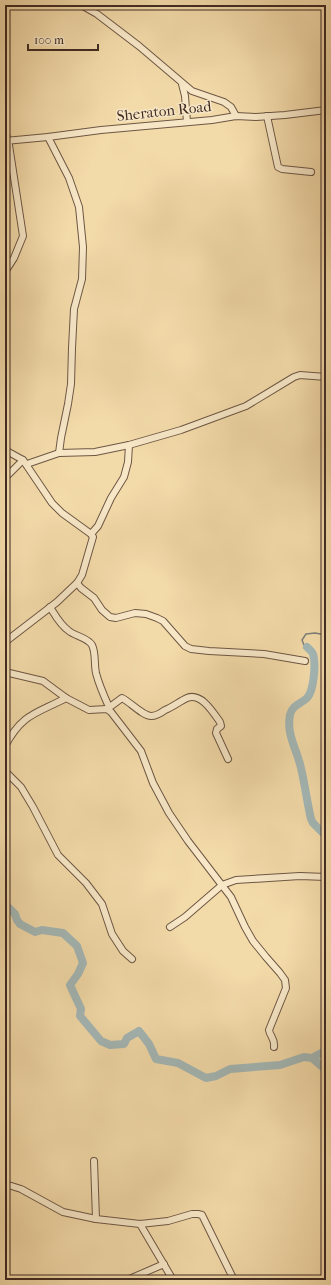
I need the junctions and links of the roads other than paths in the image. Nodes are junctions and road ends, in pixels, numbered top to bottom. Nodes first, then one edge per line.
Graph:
1 (81, 5) edge
2 (182, 84) junction
3 (326, 110) edge
4 (236, 116) junction
5 (267, 116) junction
6 (187, 122) junction
7 (5, 131) edge
8 (48, 137) junction
9 (7, 140) edge
10 (311, 172) dead end
11 (5, 272) edge
12 (326, 377) edge
13 (129, 445) junction
14 (5, 450) edge
15 (59, 453) junction
16 (25, 462) junction
17 (5, 478) edge
18 (91, 534) junction
19 (77, 583) junction
20 (50, 607) junction
21 (5, 642) edge
22 (305, 661) dead end
23 (5, 672) edge
24 (66, 698) junction
25 (108, 708) junction
26 (5, 746) edge
27 (228, 759) dead end
28 (5, 770) edge
29 (326, 877) edge
30 (222, 885) junction
31 (170, 927) dead end
32 (132, 959) dead end
33 (274, 1048) dead end
34 (94, 1161) dead end
35 (5, 1184) edge
36 (96, 1219) junction
37 (140, 1224) junction
38 (164, 1264) junction
39 (127, 1280) edge
40 (173, 1280) edge
41 (234, 1280) edge

1 - 2 street
2 - 4 street
2 - 6 street
3 - 5 street, Sheraton Road
4 - 5 street, Sheraton Road
4 - 6 street, Sheraton Road
5 - 10 street
6 - 8 street, Sheraton Road
7 - 9 street
8 - 9 street, Sheraton Road
8 - 15 street
9 - 11 street
12 - 13 street
13 - 15 street
13 - 18 street
14 - 16 street
15 - 16 street
16 - 17 street
16 - 18 street
18 - 19 street
19 - 20 street
19 - 22 street
20 - 21 street
20 - 25 street
23 - 24 street
24 - 25 street
24 - 26 street
25 - 27 street
25 - 30 street
28 - 32 street
29 - 30 street
30 - 31 street
30 - 33 street
34 - 36 street
35 - 36 street
36 - 37 street
37 - 38 street
37 - 41 street
38 - 39 street
38 - 40 street

